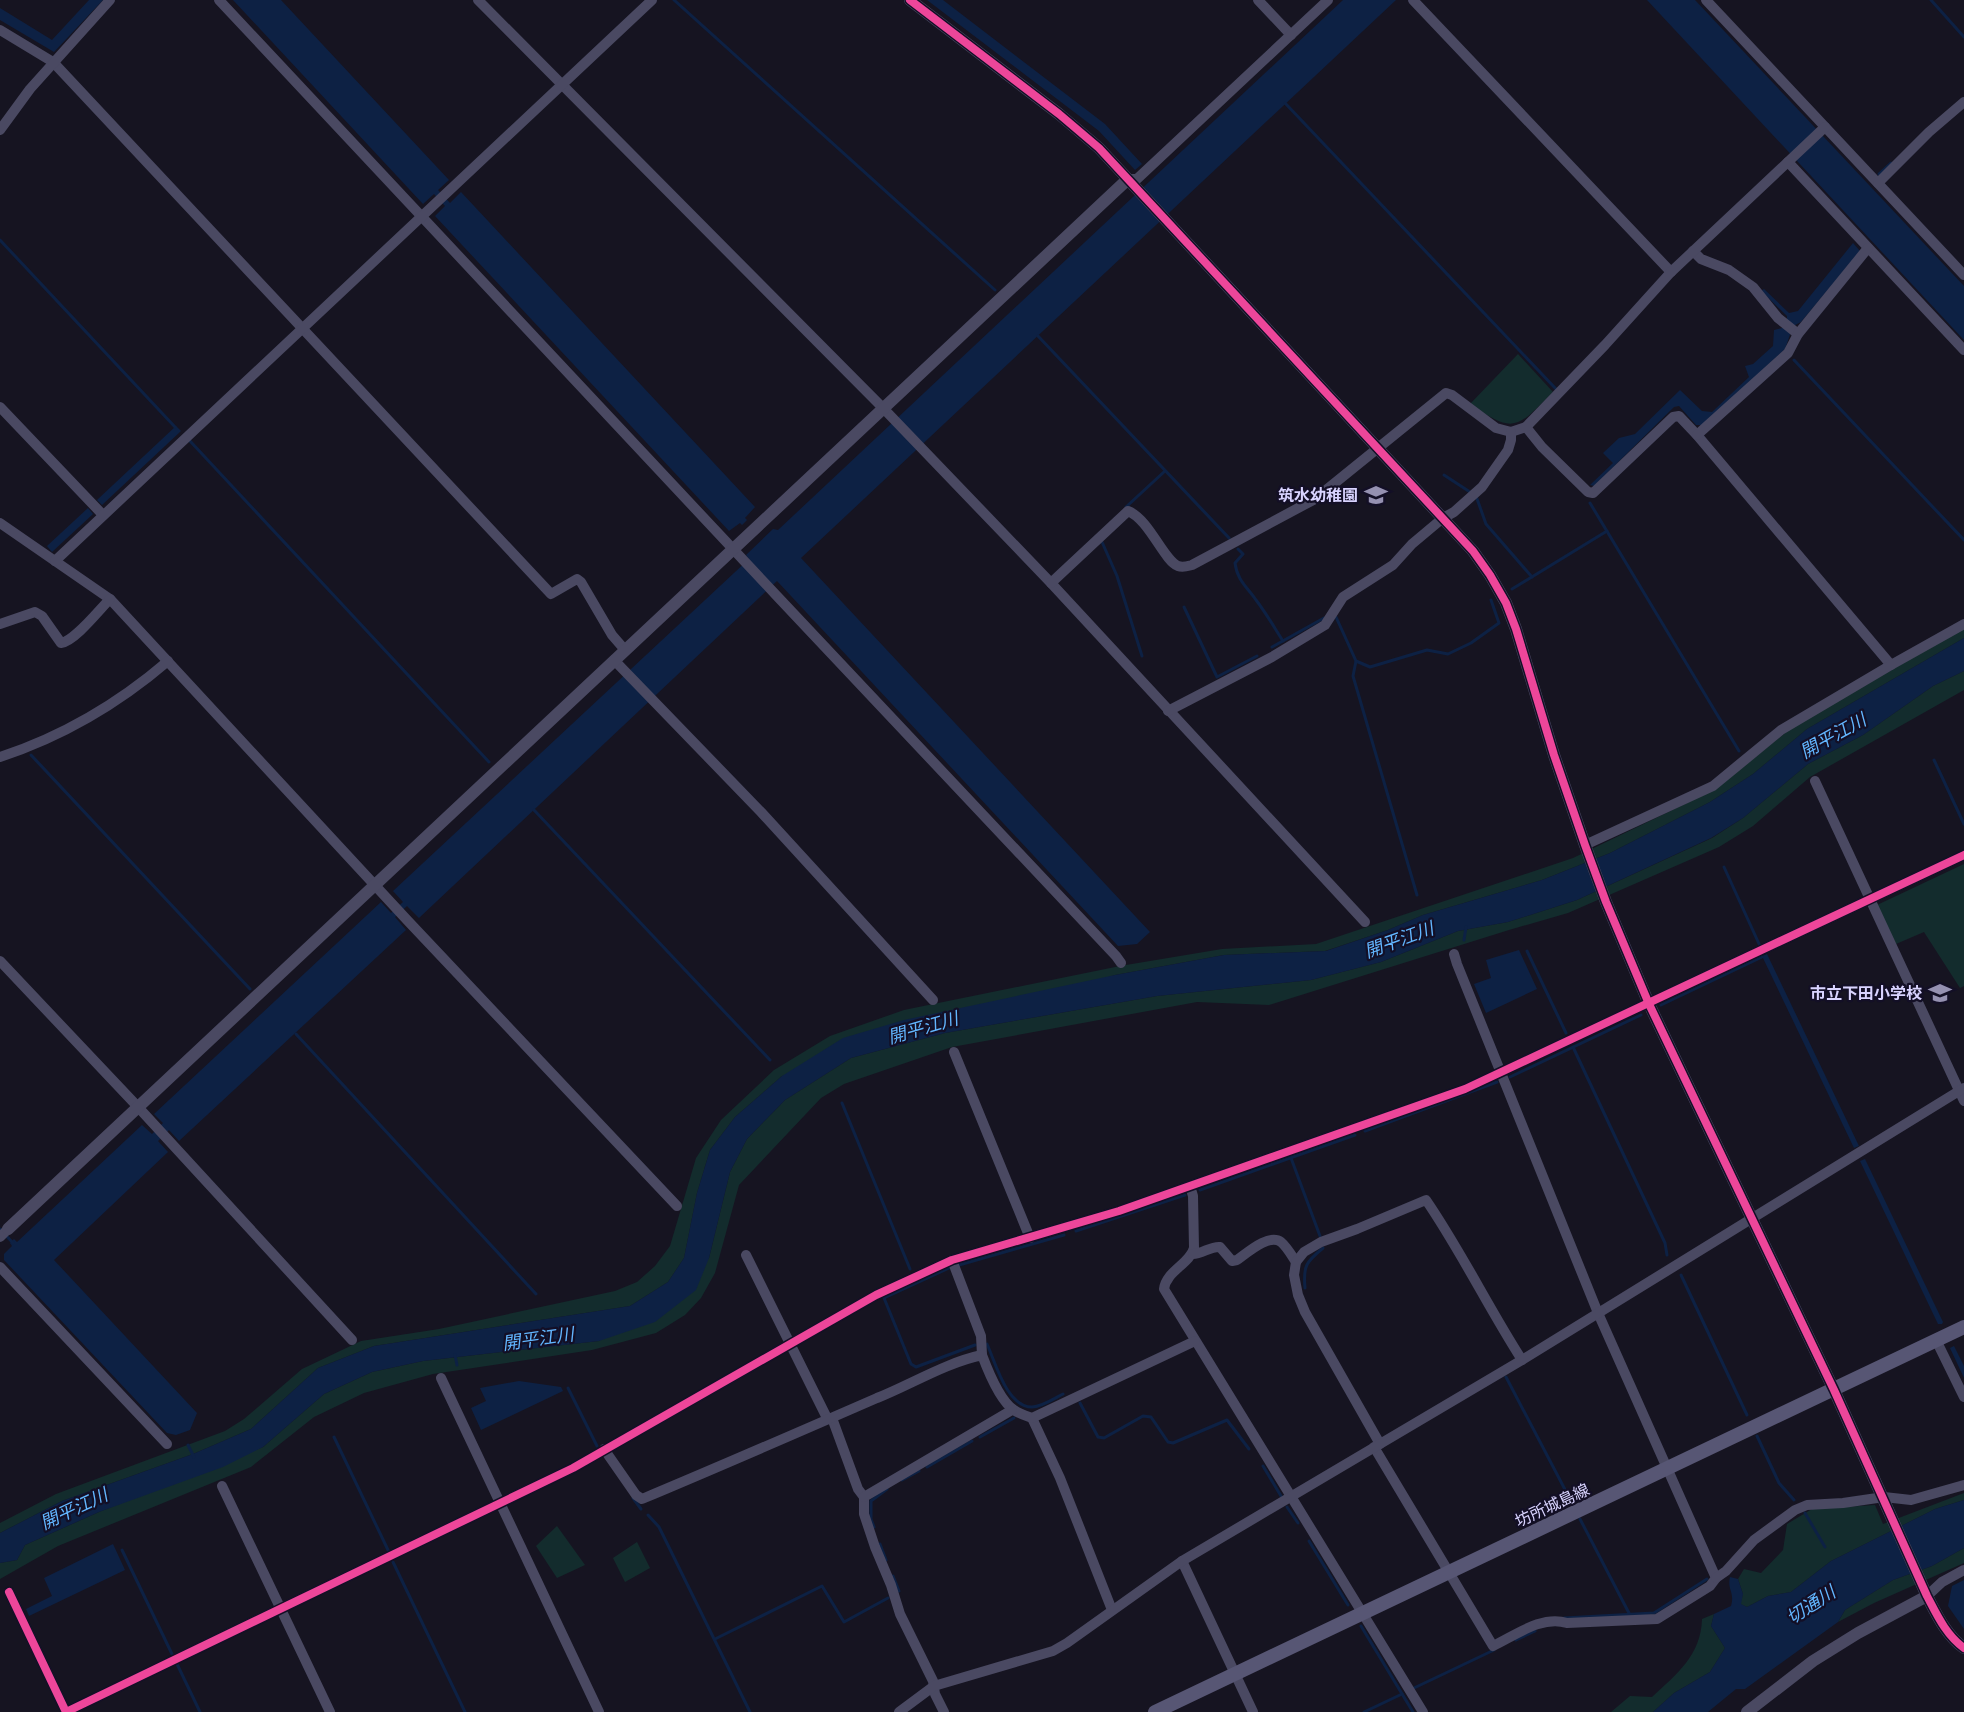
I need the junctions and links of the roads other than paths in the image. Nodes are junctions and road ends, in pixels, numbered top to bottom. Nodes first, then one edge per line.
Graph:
1 (110, 0) edge
2 (219, 0) edge
3 (478, 0) edge
4 (652, 0) edge
5 (910, 0) edge
6 (1258, 0) edge
7 (1328, 0) edge
8 (1413, 0) edge
9 (1706, 0) edge
10 (0, 30) edge
11 (1291, 35) junction
12 (53, 62) junction
13 (562, 85) junction
14 (1964, 102) edge
15 (1826, 127) junction
16 (0, 130) edge
17 (1788, 162) junction
18 (1128, 179) junction
19 (1878, 183) junction
20 (422, 216) junction
21 (1868, 248) junction
22 (1694, 251) junction
23 (1671, 272) junction
24 (1964, 275) edge
25 (303, 328) junction
26 (1796, 333) junction
27 (1964, 350) edge
28 (0, 407) edge
29 (883, 408) junction
30 (1526, 427) junction
31 (1511, 432) junction
32 (1698, 435) junction
33 (1378, 449) junction
34 (103, 515) junction
35 (1443, 518) junction
36 (0, 523) edge
37 (733, 549) junction
38 (55, 561) junction
39 (1051, 584) junction
40 (110, 599) junction
41 (0, 624) edge
42 (1964, 624) edge
43 (625, 650) junction
44 (615, 660) junction
45 (168, 661) junction
46 (1891, 665) junction
47 (1168, 711) junction
48 (0, 757) edge
49 (1815, 781) dead end
50 (1586, 848) junction
51 (1964, 855) edge
52 (375, 884) junction
53 (1869, 900) junction
54 (1365, 922) dead end
55 (1454, 954) dead end
56 (0, 961) edge
57 (1121, 963) dead end
58 (933, 1000) dead end
59 (1649, 1004) junction
60 (954, 1052) dead end
61 (1501, 1074) junction
62 (1962, 1093) edge
63 (138, 1107) junction
64 (1190, 1186) junction
65 (677, 1206) dead end
66 (1752, 1219) junction
67 (3, 1234) edge
68 (1030, 1238) junction
69 (1192, 1254) junction
70 (746, 1255) dead end
71 (952, 1260) junction
72 (1296, 1262) junction
73 (0, 1267) edge
74 (1598, 1313) junction
75 (1964, 1327) edge
76 (352, 1340) dead end
77 (1936, 1340) junction
78 (1195, 1341) junction
79 (789, 1345) junction
80 (982, 1355) junction
81 (1522, 1359) junction
82 (441, 1378) dead end
83 (1834, 1390) junction
84 (1964, 1397) edge
85 (1012, 1410) junction
86 (829, 1418) junction
87 (1032, 1418) junction
88 (167, 1444) dead end
89 (1377, 1445) junction
90 (604, 1449) junction
91 (1667, 1469) junction
92 (1964, 1485) edge
93 (222, 1486) dead end
94 (864, 1497) junction
95 (1290, 1497) junction
96 (1884, 1497) junction
97 (499, 1504) junction
98 (1182, 1561) junction
99 (1964, 1570) edge
100 (1449, 1572) junction
101 (1716, 1578) junction
102 (1925, 1590) junction
103 (9, 1592) dead end
104 (280, 1609) junction
105 (1112, 1610) junction
106 (1362, 1614) junction
107 (1964, 1648) edge
108 (1235, 1674) junction
109 (934, 1686) junction
110 (330, 1712) edge
111 (599, 1712) edge
112 (899, 1712) edge
113 (944, 1712) edge
114 (1155, 1712) edge
115 (1253, 1712) edge
116 (1423, 1712) edge
117 (1747, 1712) edge

1 - 12 street
2 - 20 street
3 - 13 street
4 - 13 street
5 - 18 street
6 - 11 street
7 - 11 street
8 - 23 street
9 - 15 street
10 - 12 street
11 - 18 street
12 - 16 street
12 - 25 street
13 - 20 street
13 - 29 street
14 - 19 street
15 - 17 street
15 - 19 street
17 - 21 street
17 - 22 street
18 - 29 street
18 - 33 street
19 - 24 street
20 - 25 street
20 - 37 street
21 - 26 street
21 - 27 street
22 - 23 street
22 - 26 street
23 - 30 street
25 - 34 street
25 - 43 street
26 - 32 street
28 - 34 street
29 - 37 street
29 - 39 street
30 - 31 street
30 - 32 street
31 - 33 street
31 - 35 street
32 - 46 street
33 - 35 street
33 - 39 street
34 - 38 street
35 - 47 street
35 - 50 street
36 - 38 street
37 - 43 street
37 - 57 street
38 - 40 street
39 - 47 street
40 - 41 street
40 - 45 street
42 - 46 street
43 - 44 street
44 - 52 street
44 - 58 street
45 - 48 street
45 - 52 street
46 - 50 street
47 - 54 street
49 - 53 street
50 - 59 street
51 - 53 street
52 - 63 street
52 - 65 street
53 - 59 street
53 - 62 street
55 - 61 street
56 - 63 street
59 - 61 street
59 - 66 street
60 - 68 street
61 - 64 street
61 - 74 street
62 - 66 street
63 - 67 street
63 - 76 street
64 - 68 street
64 - 69 street
66 - 74 street
66 - 83 street
68 - 71 street
69 - 72 street
69 - 78 street
70 - 79 street
71 - 79 street
71 - 80 street
72 - 81 street
72 - 89 street
73 - 88 street
74 - 81 street
74 - 91 street
75 - 77 main road, 坊所城島線
77 - 83 main road, 坊所城島線
77 - 84 street
78 - 87 street
78 - 95 street
79 - 86 street
79 - 90 street
80 - 85 street
80 - 86 street
81 - 89 street
82 - 97 street
83 - 91 main road, 坊所城島線
83 - 96 street
85 - 87 street
85 - 94 street
86 - 90 street
86 - 94 street
87 - 105 street
89 - 95 street
89 - 100 street
90 - 97 street
91 - 100 main road, 坊所城島線
91 - 101 street
92 - 96 street
93 - 104 street
94 - 109 street
95 - 98 street
95 - 106 street
96 - 101 street
96 - 102 street
97 - 104 street
97 - 111 street
98 - 105 street
98 - 108 street
99 - 102 street
100 - 101 street
100 - 106 main road, 坊所城島線
102 - 107 street
102 - 117 street
103 - 104 street
104 - 110 street
105 - 109 street
106 - 108 main road, 坊所城島線
106 - 116 street
108 - 114 main road, 坊所城島線
108 - 115 street
109 - 112 street
109 - 113 street

